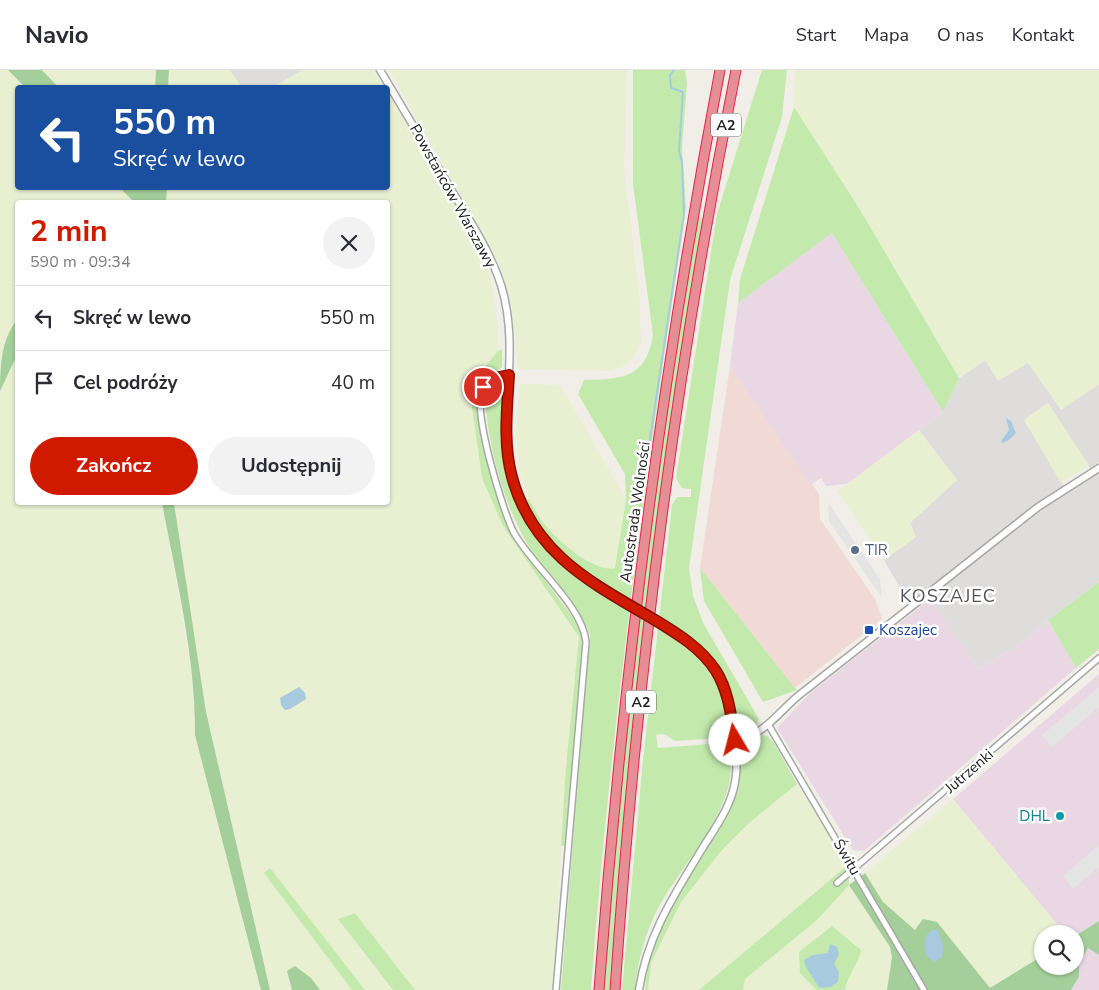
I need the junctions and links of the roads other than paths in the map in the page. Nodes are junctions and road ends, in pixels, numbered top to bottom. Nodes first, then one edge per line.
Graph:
1 (380, 70) edge
2 (720, 70) edge
3 (736, 70) edge
4 (389, 85) edge
5 (390, 87) edge
6 (509, 375) junction
7 (1099, 468) edge
8 (1099, 658) edge
9 (768, 724) junction
10 (735, 740) junction
11 (854, 869) junction
12 (838, 883) dead end
13 (556, 990) edge
14 (599, 990) edge
15 (615, 990) edge
16 (639, 990) edge
17 (924, 990) edge

1 - 4 street, Powstańców Warszawy
2 - 14 highway, Autostrada Wolności / A2
3 - 15 highway, Autostrada Wolności / A2
5 - 6 street, Powstańców Warszawy
6 - 10 street, Powstańców Warszawy, bridge
6 - 13 street
7 - 9 street
8 - 11 street, Jutrzenki
9 - 10 street
9 - 11 street, Świtu
10 - 16 street, Powstańców Warszawy
11 - 12 street, Jutrzenki
11 - 17 street, Świtu

